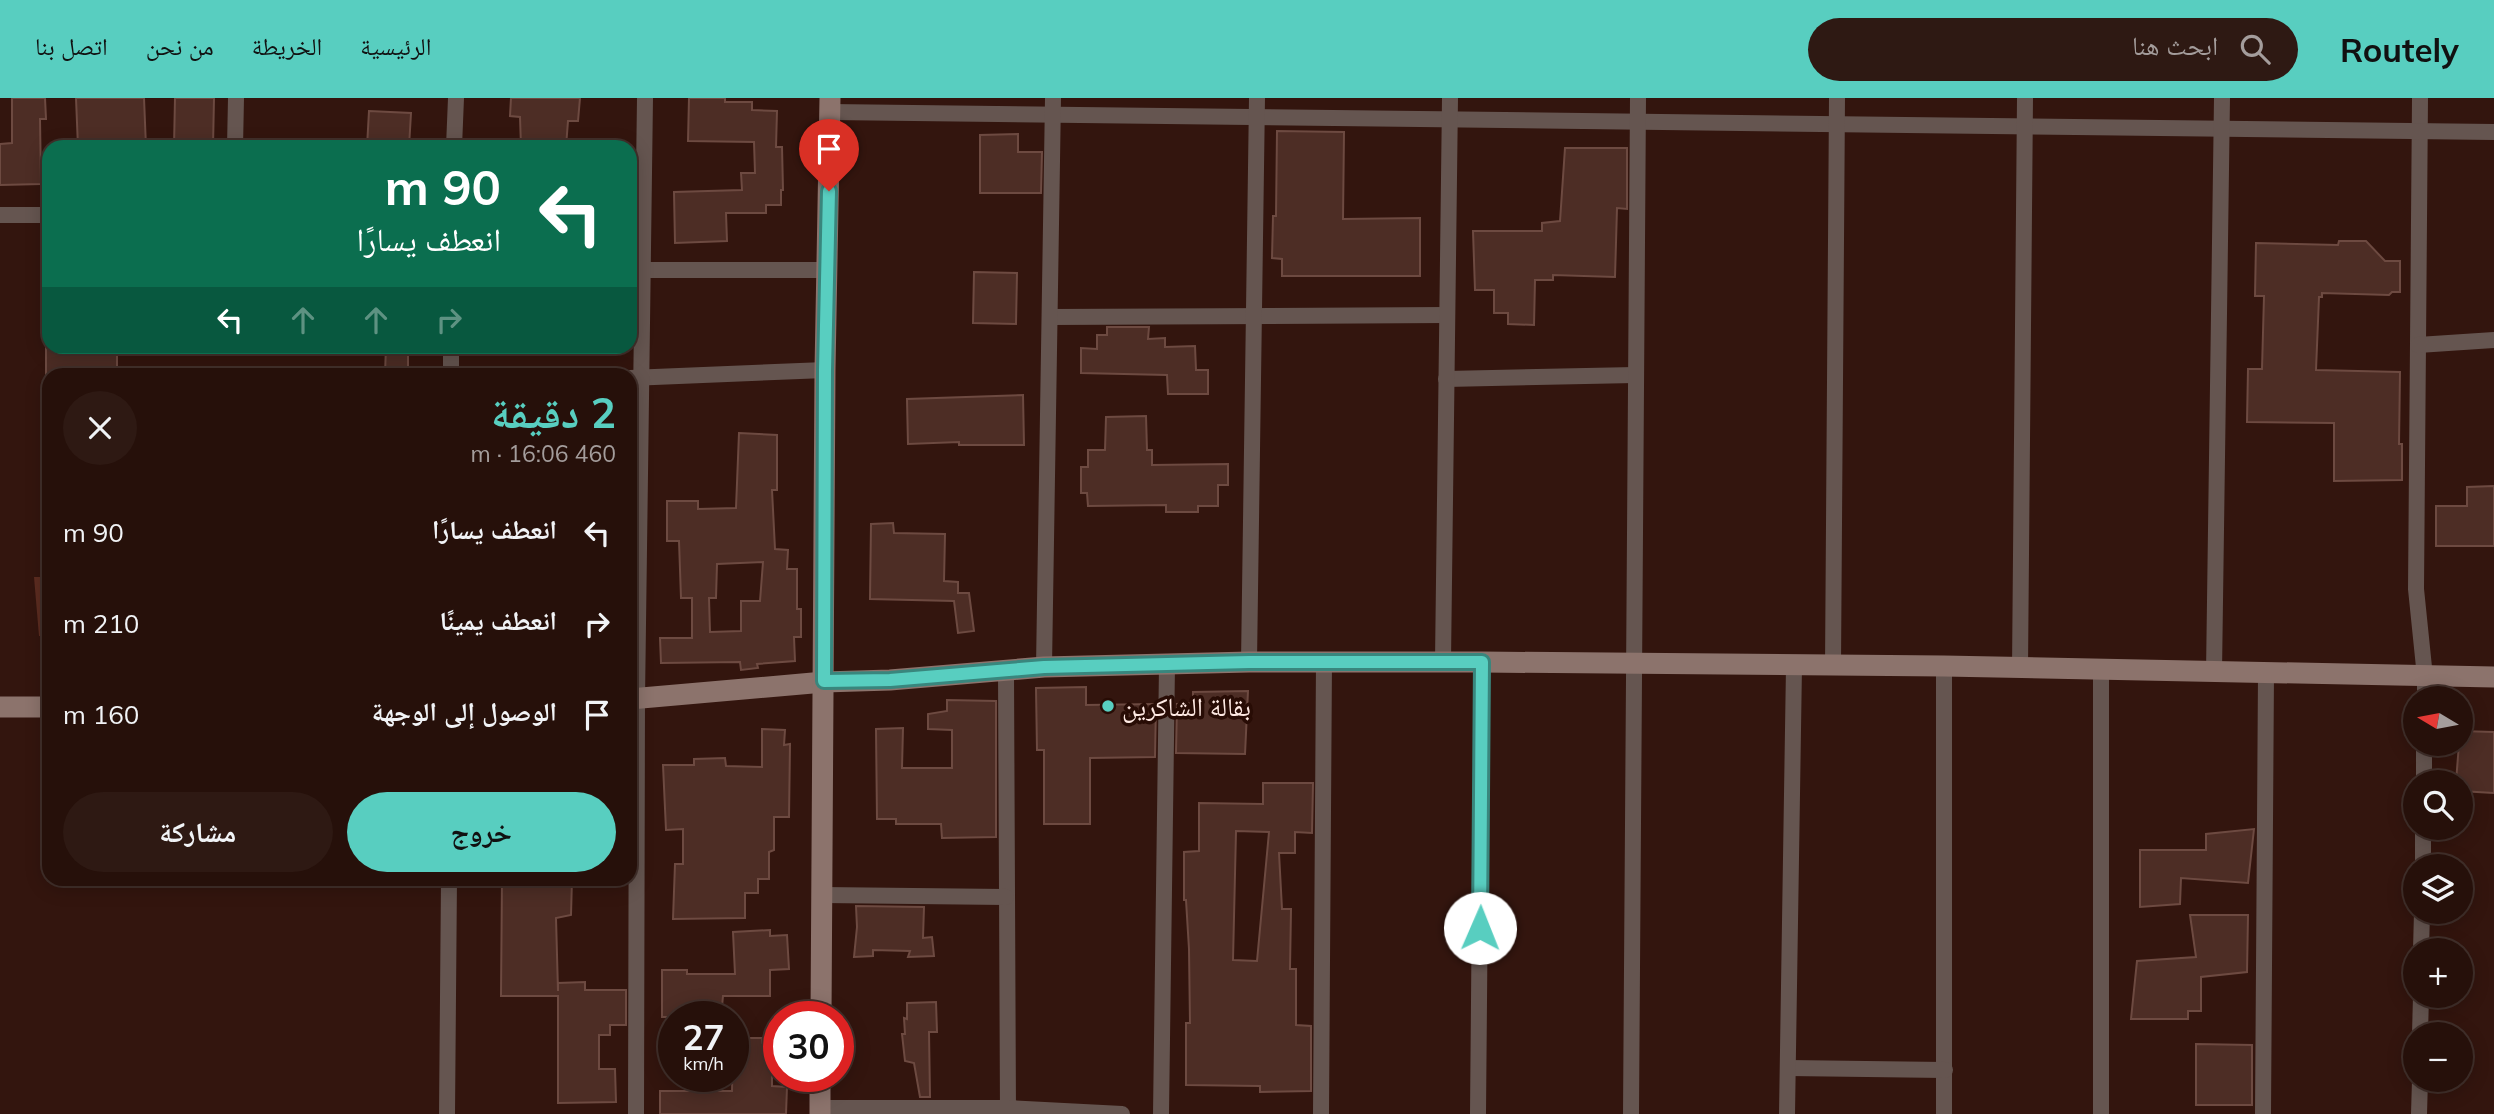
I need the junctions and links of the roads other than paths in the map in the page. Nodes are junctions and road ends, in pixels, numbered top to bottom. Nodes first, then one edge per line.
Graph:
1 (236, 98) edge
2 (456, 98) edge
3 (645, 98) edge
4 (1053, 98) edge
5 (1257, 98) edge
6 (1450, 98) edge
7 (1638, 98) edge
8 (1837, 98) edge
9 (2025, 98) edge
10 (2222, 98) edge
11 (2420, 98) edge
12 (830, 105) edge
13 (1052, 115) junction
14 (1257, 117) junction
15 (1449, 120) junction
16 (1637, 122) junction
17 (1837, 124) junction
18 (2025, 126) junction
19 (2222, 129) junction
20 (2420, 131) junction
21 (2494, 132) edge
22 (235, 140) edge
23 (454, 140) edge
24 (0, 215) edge
25 (42, 215) edge
26 (637, 270) edge
27 (828, 270) junction
28 (1447, 315) junction
29 (1049, 317) junction
30 (1254, 317) junction
31 (2494, 340) edge
32 (2418, 345) junction
33 (825, 370) junction
34 (1635, 375) junction
35 (637, 377) edge
36 (1446, 379) junction
37 (1324, 661) junction
38 (1249, 662) junction
39 (1443, 662) junction
40 (1482, 662) junction
41 (1634, 664) junction
42 (1167, 665) junction
43 (1794, 666) junction
44 (1833, 666) junction
45 (1944, 666) junction
46 (1044, 667) junction
47 (2020, 669) junction
48 (2101, 669) junction
49 (1006, 672) junction
50 (2214, 673) junction
51 (2266, 674) junction
52 (2494, 677) edge
53 (824, 681) junction
54 (2403, 686) edge
55 (2425, 686) edge
56 (2438, 686) edge
57 (637, 699) edge
58 (0, 707) edge
59 (42, 707) edge
60 (449, 886) edge
61 (635, 886) edge
62 (822, 895) junction
63 (1006, 897) junction
64 (821, 1001) edge
65 (1788, 1068) junction
66 (1945, 1069) junction
67 (820, 1092) edge
68 (2420, 1092) edge
69 (820, 1111) edge
70 (1008, 1111) edge
71 (447, 1114) edge
72 (636, 1114) edge
73 (1122, 1114) edge
74 (1161, 1114) edge
75 (1321, 1114) edge
76 (1478, 1114) edge
77 (1631, 1114) edge
78 (1787, 1114) edge
79 (1944, 1114) edge
80 (2101, 1114) edge
81 (2263, 1114) edge
82 (2419, 1114) edge

1 - 22 street
2 - 23 street
3 - 26 street
4 - 13 street
5 - 14 street
6 - 15 street
7 - 16 street
8 - 17 street
9 - 18 street
10 - 19 street
11 - 20 street
12 - 13 street
12 - 27 street
13 - 14 street
13 - 29 street
14 - 15 street
14 - 30 street
15 - 16 street
15 - 28 street
16 - 17 street
16 - 34 street
17 - 18 street
17 - 44 street
18 - 19 street
18 - 47 street
19 - 20 street
19 - 50 street
20 - 21 street
20 - 32 street
24 - 25 street
26 - 27 street
27 - 33 street
28 - 30 street
28 - 36 street
29 - 30 street
29 - 46 street
30 - 38 street
31 - 32 street
32 - 55 street
33 - 35 street
33 - 53 street
34 - 36 street
34 - 41 street
36 - 39 street
37 - 38 street
37 - 39 street
37 - 75 street
38 - 42 street
39 - 40 street
40 - 41 street
40 - 76 street
41 - 43 street
41 - 77 street
42 - 46 street
42 - 74 street
43 - 44 street
43 - 65 street
44 - 45 street
45 - 47 street
45 - 66 street
46 - 49 street
47 - 48 street
48 - 50 street
48 - 80 street
49 - 53 street
49 - 63 street
50 - 51 street
51 - 54 street
51 - 81 street
52 - 56 street
53 - 57 street
53 - 62 street
58 - 59 street
60 - 71 street
61 - 72 street
62 - 63 street
62 - 64 street
63 - 70 street
65 - 66 street
65 - 78 street
66 - 79 street
67 - 69 street
68 - 82 street
69 - 70 street
70 - 73 street

